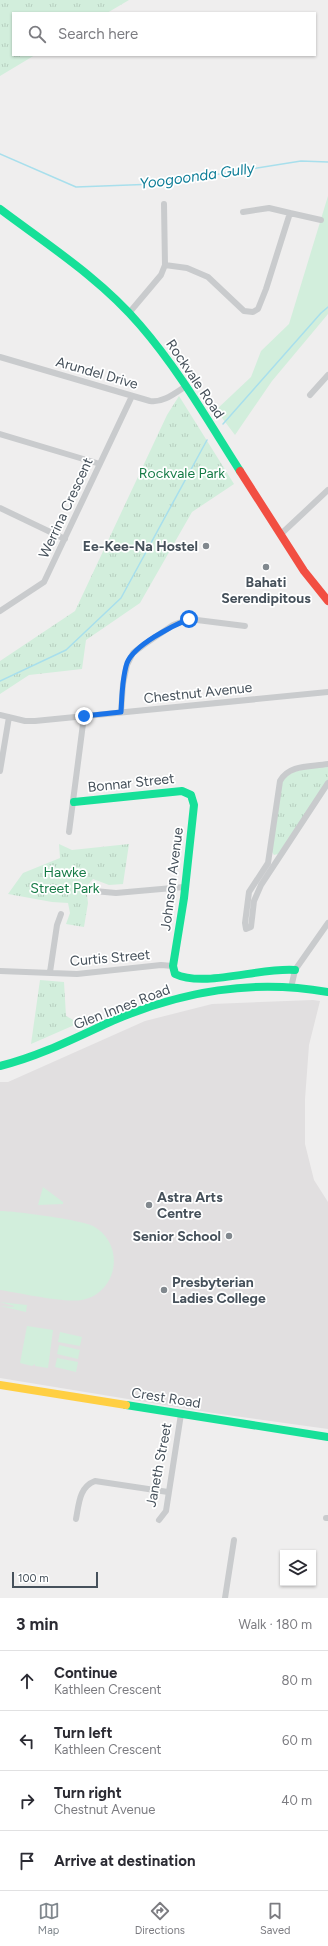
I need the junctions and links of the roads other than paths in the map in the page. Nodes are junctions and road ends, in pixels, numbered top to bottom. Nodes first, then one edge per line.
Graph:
1 (164, 204) dead end
2 (0, 208) edge
3 (243, 212) dead end
4 (290, 213) junction
5 (321, 220) dead end
6 (165, 265) junction
7 (129, 313) junction
8 (0, 357) edge
9 (328, 376) edge
10 (186, 386) junction
11 (310, 395) dead end
12 (132, 396) junction
13 (0, 434) edge
14 (100, 464) junction
15 (328, 490) edge
16 (0, 508) edge
17 (281, 534) junction
18 (65, 539) junction
19 (328, 601) edge
20 (0, 611) edge
21 (245, 626) dead end
22 (328, 692) edge
23 (121, 712) junction
24 (0, 715) edge
25 (84, 716) junction
26 (9, 717) junction
27 (328, 764) edge
28 (0, 771) edge
29 (328, 783) edge
30 (191, 795) joint
31 (74, 802) junction
32 (70, 832) dead end
33 (271, 864) junction
34 (184, 886) junction
35 (94, 892) dead end
36 (250, 907) dead end
37 (61, 914) dead end
38 (328, 923) edge
39 (173, 966) junction
40 (295, 970) junction
41 (0, 971) edge
42 (50, 972) junction
43 (291, 988) junction
44 (328, 992) edge
45 (0, 1066) edge
46 (0, 1385) edge
47 (181, 1414) junction
48 (328, 1437) edge
49 (168, 1492) junction
50 (76, 1519) dead end
51 (159, 1520) dead end
52 (234, 1540) dead end
53 (225, 1598) edge

1 - 6 street
2 - 7 street, Rockvale Road
3 - 4 street
4 - 5 street
4 - 6 street
6 - 7 street
7 - 10 street, Rockvale Road
8 - 12 street, Arundel Drive
9 - 11 street
10 - 12 street, Arundel Drive
10 - 17 street, Rockvale Road
12 - 14 street, Werrina Crescent
13 - 14 street
14 - 18 street, Werrina Crescent
15 - 17 street
16 - 18 street
17 - 19 street, Rockvale Road
18 - 20 street, Werrina Crescent
21 - 23 street
22 - 23 street, Chestnut Avenue
23 - 25 street, Chestnut Avenue
24 - 26 street, Chestnut Avenue
25 - 26 street, Chestnut Avenue
25 - 31 street
26 - 28 street
27 - 33 street
29 - 33 street
30 - 31 street, Bonnar Street
30 - 34 street, Johnson Avenue
31 - 32 street
33 - 36 street
34 - 35 street
34 - 39 street, Johnson Avenue
37 - 42 street
38 - 40 street
39 - 40 street
39 - 42 street, Curtis Street
40 - 43 street
41 - 42 street, Curtis Street
43 - 44 street, Glen Innes Road
43 - 45 street, Glen Innes Road
46 - 47 street, Crest Road
47 - 48 street, Crest Road
47 - 49 street, Janeth Street
49 - 50 street
49 - 51 street, Janeth Street
52 - 53 street

